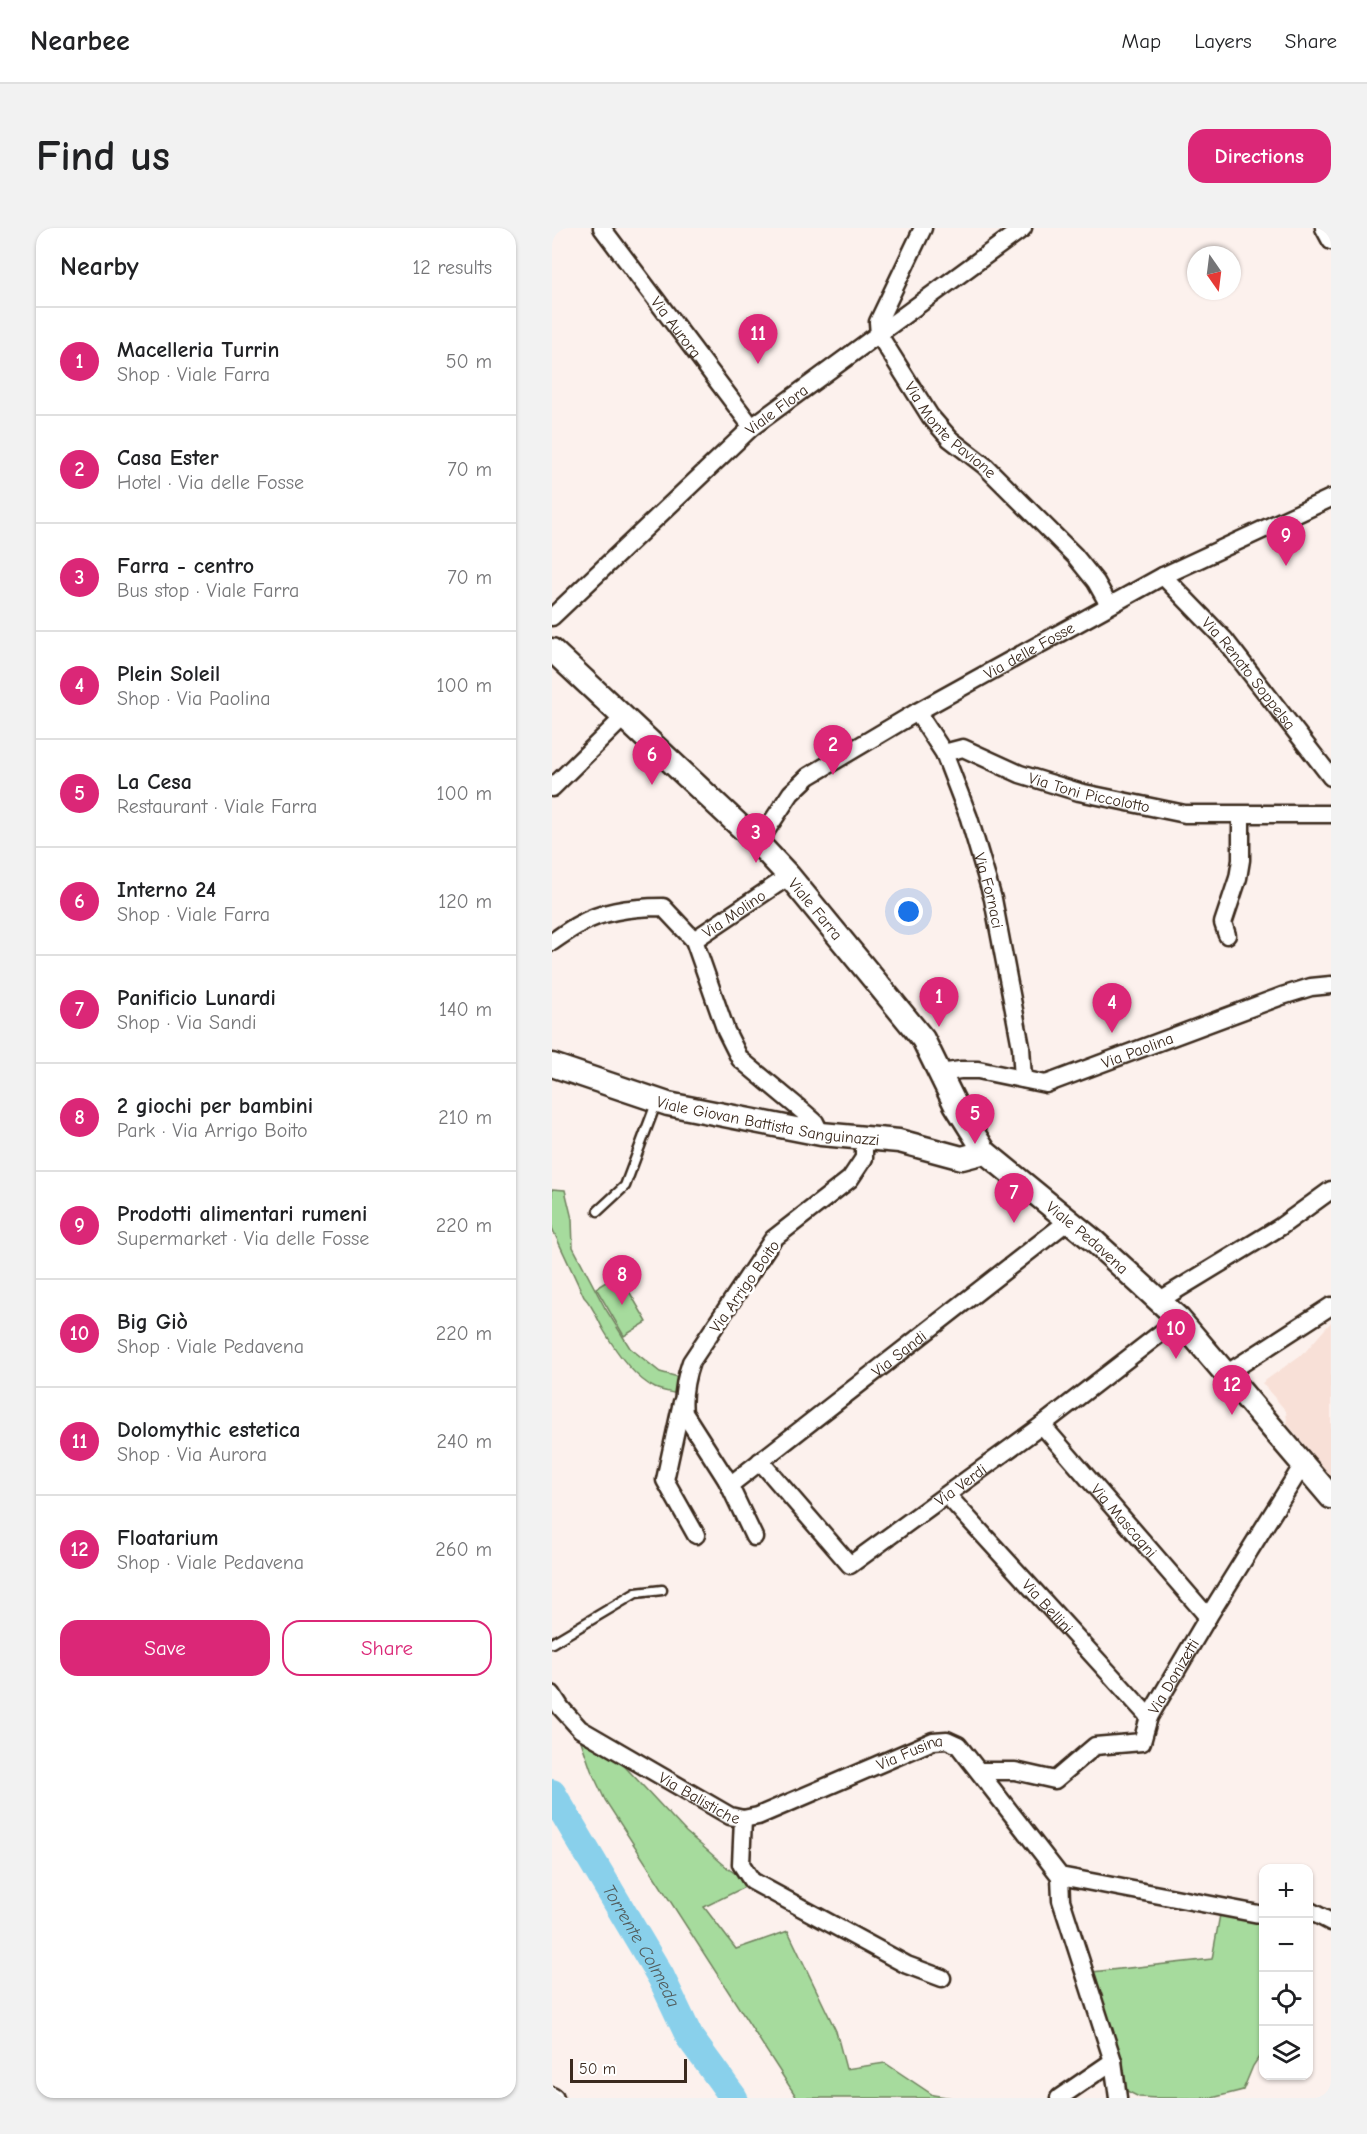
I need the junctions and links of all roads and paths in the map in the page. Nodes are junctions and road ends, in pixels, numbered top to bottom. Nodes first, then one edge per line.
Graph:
1 (602, 228) edge
2 (923, 228) edge
3 (1023, 228) edge
4 (1324, 228) edge
5 (1331, 241) edge
6 (879, 335) junction
7 (752, 427) junction
8 (1331, 498) edge
9 (1163, 576) junction
10 (1109, 606) junction
11 (552, 617) edge
12 (552, 650) edge
13 (917, 712) junction
14 (623, 718) junction
15 (944, 753) junction
16 (1331, 777) edge
17 (552, 788) edge
18 (1331, 814) edge
19 (1240, 815) junction
20 (758, 843) junction
21 (789, 876) junction
22 (1227, 935) dead end
23 (694, 940) junction
24 (552, 942) edge
25 (1331, 985) edge
26 (552, 1065) edge
27 (941, 1073) junction
28 (1023, 1079) junction
29 (658, 1101) junction
30 (820, 1134) junction
31 (864, 1138) junction
32 (985, 1152) junction
33 (1331, 1191) edge
34 (598, 1211) dead end
35 (1068, 1221) junction
36 (1160, 1300) junction
37 (1331, 1306) edge
38 (1179, 1319) junction
39 (1226, 1374) junction
40 (684, 1395) junction
41 (1042, 1425) junction
42 (760, 1461) junction
43 (1304, 1463) junction
44 (728, 1480) junction
45 (947, 1496) junction
46 (1331, 1497) edge
47 (696, 1535) dead end
48 (753, 1537) dead end
49 (662, 1590) dead end
50 (1208, 1617) junction
51 (552, 1643) edge
52 (552, 1694) edge
53 (1149, 1717) junction
54 (979, 1771) junction
55 (743, 1820) junction
56 (1060, 1876) junction
57 (1313, 1913) edge
58 (1259, 1914) edge
59 (1331, 1922) edge
60 (942, 1978) dead end
61 (1113, 2061) junction
62 (1059, 2098) edge
63 (1118, 2098) edge

1 - 7 street, Via Aurora
2 - 6 street
3 - 6 street, Viale Flora
4 - 5 street
6 - 7 street, Viale Flora
6 - 10 street, Via Monte Pavione
7 - 11 street, Viale Flora
8 - 9 street, Via delle Fosse
9 - 10 street, Via delle Fosse
9 - 16 street, Via Renato Soppelsa
10 - 13 street, Via delle Fosse
12 - 14 main road, Viale Farra
13 - 15 street, Via Fornaci
13 - 20 street, Via delle Fosse
14 - 17 street
14 - 20 main road, Viale Farra
15 - 19 street, Via Toni Piccolotto
15 - 28 street, Via Fornaci
18 - 19 street, Via Toni Piccolotto
19 - 22 street
20 - 21 main road, Viale Farra
21 - 23 street, Via Molino
21 - 27 main road, Viale Farra
23 - 24 street, Via Molino
23 - 30 street
25 - 28 street, Via Paolina
26 - 29 main road, Viale Giovan Battista Sanguinazzi
27 - 28 street, Via Paolina
27 - 32 main road, Viale Farra
29 - 30 main road, Viale Giovan Battista Sanguinazzi
29 - 34 lane
30 - 31 main road, Viale Giovan Battista Sanguinazzi
31 - 32 main road, Viale Giovan Battista Sanguinazzi
31 - 40 street, Via Arrigo Boito
32 - 35 main road, Viale Pedavena
33 - 36 street
35 - 36 main road, Viale Pedavena
35 - 42 street, Via Sandi
36 - 38 main road, Viale Pedavena
37 - 39 street
38 - 39 main road, Viale Pedavena
38 - 41 street, Via Verdi
39 - 43 main road, Viale Pedavena
40 - 44 street, Via Arrigo Boito
40 - 47 street, Via Arrigo Boito
41 - 45 street, Via Verdi
41 - 50 street, Via Mascagni
42 - 44 street, Via Sandi
42 - 45 street, Via Verdi
43 - 46 main road, Viale Pedavena
43 - 50 street, Via Donizetti
44 - 48 street, Via Arrigo Boito
45 - 53 street, Via Bellini
49 - 51 lane
50 - 53 street, Via Donizetti
52 - 55 street, Via Balistiche
53 - 54 street, Via Donizetti
54 - 55 street, Via Fusina
54 - 56 street, Via Fusina
55 - 60 street, Via Balistiche
56 - 58 street
56 - 61 street
57 - 59 street
61 - 62 street
61 - 63 street

